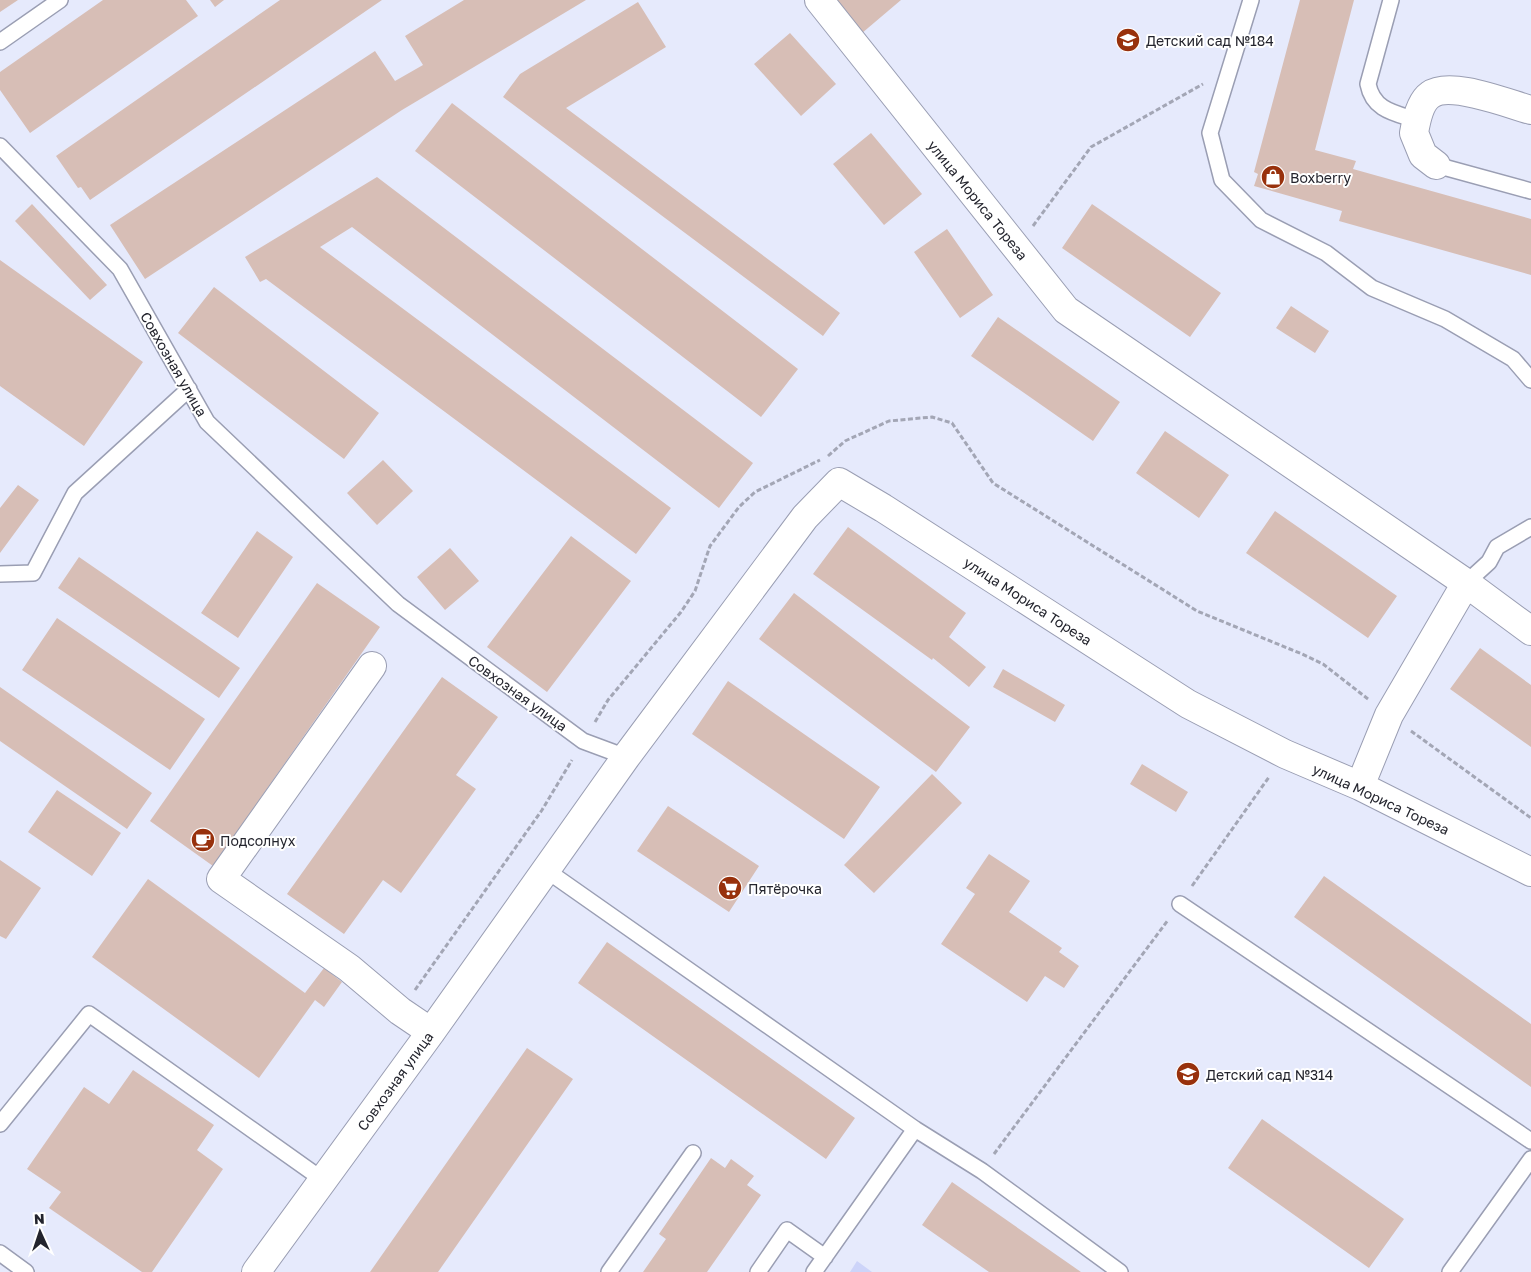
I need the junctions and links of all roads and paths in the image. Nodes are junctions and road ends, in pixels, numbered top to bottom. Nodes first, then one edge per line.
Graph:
1 (60, 0) edge
2 (819, 0) edge
3 (1251, 0) edge
4 (1391, 0) edge
5 (0, 42) edge
6 (1226, 83) junction
7 (1531, 110) edge
8 (1416, 120) junction
9 (0, 146) edge
10 (1436, 165) joint
11 (1531, 191) edge
12 (1016, 249) junction
13 (1531, 380) edge
14 (188, 390) junction
15 (1531, 527) edge
16 (0, 574) edge
17 (1466, 584) junction
18 (1531, 631) edge
19 (372, 666) dead end
20 (1389, 715) junction
21 (583, 741) junction
22 (1285, 754) junction
23 (626, 757) junction
24 (1360, 786) junction
25 (1531, 818) edge
26 (546, 870) junction
27 (1531, 872) edge
28 (1180, 904) junction
29 (400, 1011) junction
30 (431, 1032) junction
31 (0, 1124) edge
32 (915, 1129) junction
33 (1531, 1141) edge
34 (692, 1154) dead end
35 (1531, 1159) edge
36 (982, 1171) junction
37 (323, 1180) junction
38 (0, 1253) edge
39 (825, 1257) junction
40 (26, 1272) edge
41 (256, 1272) edge
42 (609, 1272) edge
43 (758, 1272) edge
44 (814, 1272) edge
45 (1120, 1272) edge
46 (1450, 1272) edge

1 - 5 lane
2 - 12 street, улица Мориса Тореза
3 - 6 lane
4 - 8 lane
6 - 12 path
6 - 13 lane
7 - 8 street
8 - 10 street
9 - 14 lane, Совхозная улица
10 - 11 lane
12 - 17 street, улица Мориса Тореза
14 - 16 lane
14 - 21 lane, Совхозная улица
15 - 17 lane
17 - 18 street, улица Мориса Тореза
17 - 20 street
19 - 29 street
20 - 24 street
20 - 25 path
21 - 23 lane, Совхозная улица
21 - 29 path
22 - 23 street, улица Мориса Тореза
22 - 24 street, улица Мориса Тореза
22 - 28 path
23 - 26 street, Совхозная улица
24 - 27 street, улица Мориса Тореза
26 - 30 street, Совхозная улица
26 - 32 lane
28 - 33 lane
28 - 36 path
29 - 30 street
30 - 37 street, Совхозная улица
31 - 37 lane
32 - 36 lane
32 - 39 lane
34 - 42 lane
35 - 46 lane
36 - 45 lane
37 - 41 street, Совхозная улица
38 - 40 lane
39 - 43 lane
39 - 44 lane

